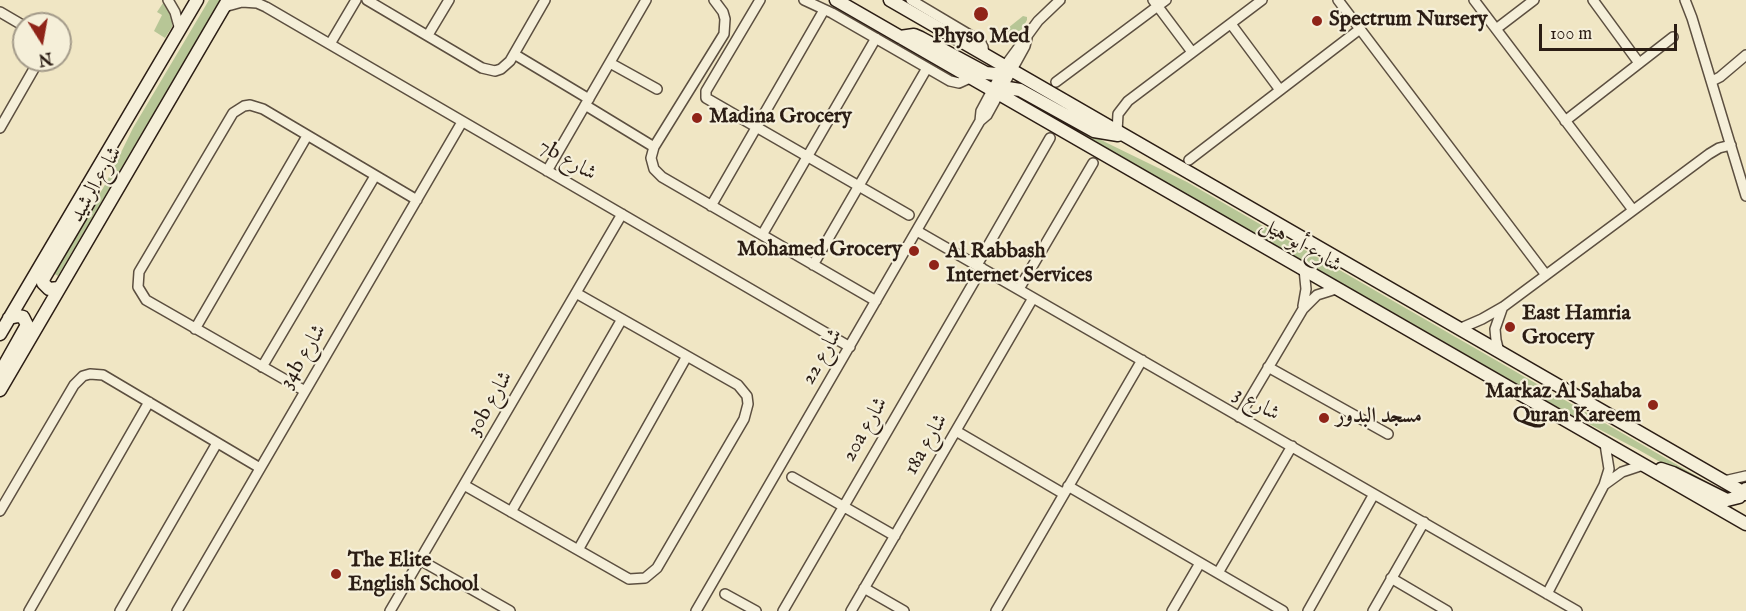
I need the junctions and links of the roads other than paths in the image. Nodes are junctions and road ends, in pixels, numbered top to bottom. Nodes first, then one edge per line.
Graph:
1 (168, 0) edge
2 (197, 0) edge
3 (356, 0) edge
4 (367, 0) edge
5 (448, 0) edge
6 (545, 0) edge
7 (646, 0) edge
8 (714, 0) edge
9 (760, 0) edge
10 (804, 0) edge
11 (836, 0) edge
12 (890, 0) edge
13 (911, 0) edge
14 (1060, 0) edge
15 (1262, 0) edge
16 (1338, 0) edge
17 (1474, 0) edge
18 (1534, 0) edge
19 (1593, 0) edge
20 (1685, 0) edge
21 (1159, 2) edge
22 (226, 3) edge
23 (262, 3) edge
24 (824, 10) junction
25 (1231, 24) junction
26 (1360, 29) junction
27 (1496, 29) junction
28 (180, 30) junction
29 (428, 35) junction
30 (900, 37) junction
31 (1673, 37) dead end
32 (876, 38) junction
33 (330, 44) junction
34 (1192, 52) junction
35 (514, 54) junction
36 (984, 55) junction
37 (1746, 55) edge
38 (610, 63) junction
39 (1640, 63) junction
40 (927, 68) junction
41 (1003, 69) junction
42 (32, 72) edge
43 (970, 78) junction
44 (1712, 81) junction
45 (1056, 82) dead end
46 (657, 89) dead end
47 (1280, 90) junction
48 (998, 91) junction
49 (587, 102) junction
50 (1565, 121) junction
51 (462, 122) junction
52 (756, 127) junction
53 (0, 128) edge
54 (1120, 134) junction
55 (307, 136) junction
56 (1050, 138) dead end
57 (1731, 145) junction
58 (654, 147) junction
59 (808, 156) junction
60 (1189, 160) dead end
61 (1094, 163) dead end
62 (547, 171) junction
63 (94, 176) junction
64 (375, 176) junction
65 (1744, 180) edge
66 (858, 186) junction
67 (1746, 196) edge
68 (417, 200) junction
69 (711, 206) junction
70 (1633, 210) junction
71 (622, 214) junction
72 (909, 215) dead end
73 (917, 231) junction
74 (762, 235) junction
75 (813, 265) junction
76 (980, 267) junction
77 (1304, 269) junction
78 (1546, 275) junction
79 (58, 288) junction
80 (1019, 289) junction
81 (1336, 289) junction
82 (576, 293) junction
83 (1034, 298) junction
84 (876, 301) junction
85 (1503, 307) junction
86 (1303, 309) junction
87 (9, 318) junction
88 (622, 319) junction
89 (195, 329) junction
90 (1459, 329) junction
91 (0, 334) edge
92 (850, 347) junction
93 (1499, 352) junction
94 (687, 356) junction
95 (1142, 360) junction
96 (262, 367) junction
97 (1268, 367) junction
98 (0, 373) edge
99 (0, 390) edge
100 (305, 391) junction
101 (149, 402) junction
102 (1239, 417) junction
103 (956, 431) junction
104 (1388, 434) dead end
105 (218, 443) junction
106 (1605, 444) junction
107 (1292, 446) junction
108 (1647, 467) junction
109 (260, 468) junction
110 (1746, 476) edge
111 (792, 477) dead end
112 (1724, 481) junction
113 (1604, 484) junction
114 (464, 485) junction
115 (1066, 490) junction
116 (1745, 492) edge
117 (1374, 494) junction
118 (843, 506) junction
119 (0, 512) edge
120 (511, 512) junction
121 (1424, 522) junction
122 (1746, 524) edge
123 (895, 536) junction
124 (578, 550) junction
125 (420, 560) junction
126 (1200, 562) junction
127 (1218, 573) junction
128 (1391, 578) junction
129 (864, 588) junction
130 (726, 594) dead end
131 (1547, 594) junction
132 (508, 610) edge
133 (29, 611) edge
134 (120, 611) edge
135 (177, 611) edge
136 (390, 611) edge
137 (696, 611) edge
138 (756, 611) edge
139 (783, 611) edge
140 (851, 611) edge
141 (904, 611) edge
142 (996, 611) edge
143 (1172, 611) edge
144 (1283, 611) edge
145 (1308, 611) edge
146 (1373, 611) edge
147 (1447, 611) edge
148 (1577, 611) edge

1 - 28 street
2 - 28 main road, شارع الرشيد
3 - 33 street
4 - 29 street
5 - 29 street
6 - 35 street
7 - 38 street
8 - 58 street
9 - 52 street
10 - 24 street
11 - 30 main road, شارع أبو هيل
12 - 36 main road, شارع أبو هيل
13 - 36 street
14 - 41 street, شارع 22
15 - 25 street
16 - 26 street
17 - 27 street
18 - 27 street
19 - 39 street
20 - 44 street
21 - 34 street
21 - 45 street
22 - 23 street, 7b شارع
22 - 79 main road, شارع الرشيد
23 - 33 street, 7b شارع
24 - 32 street
24 - 52 street
25 - 34 street
25 - 47 street
26 - 47 street
26 - 78 street
27 - 50 street
28 - 63 main road, شارع الرشيد
29 - 35 street
30 - 41 main road
30 - 43 main road, شارع أبو هيل
31 - 39 street
32 - 40 street
32 - 59 street
33 - 51 street, 7b شارع
34 - 54 street
35 - 49 street
36 - 41 main road, شارع أبو هيل
37 - 44 street
38 - 46 street
38 - 49 street
39 - 50 street
40 - 43 street
40 - 66 street
41 - 48 street, شارع 22
41 - 54 main road, شارع أبو هيل
42 - 53 street
43 - 48 main road, شارع أبو هيل
44 - 57 street
47 - 60 street
48 - 54 main road
48 - 73 street, شارع 22
48 - 77 main road, شارع أبو هيل
49 - 58 street
49 - 62 street
50 - 70 street
51 - 62 street, 7b شارع
51 - 68 street, 34b شارع
52 - 59 street
52 - 69 street
54 - 90 main road, شارع أبو هيل
55 - 64 street
55 - 89 street
55 - 89 street
56 - 76 street, 20a شارع
57 - 65 street
57 - 70 street
58 - 69 street
59 - 66 street
59 - 74 street
61 - 80 street
62 - 71 street, 7b شارع
63 - 79 main road
63 - 87 main road, شارع الرشيد
64 - 68 street
64 - 96 street
65 - 67 street
66 - 72 street
66 - 75 street
68 - 100 street, 34b شارع
69 - 74 street
70 - 78 street
71 - 82 street, 30b شارع
71 - 92 street, 7b شارع
73 - 76 street, شارع 3
73 - 84 street, شارع 22
74 - 75 street
75 - 84 street
76 - 80 street, شارع 3
76 - 118 street, 20a شارع
77 - 81 main road, شارع أبو هيل
77 - 86 street
78 - 85 street
79 - 99 main road, شارع الرشيد
80 - 83 street, شارع 3
81 - 86 street
81 - 106 main road, شارع أبو هيل
82 - 88 street
82 - 114 street, 30b شارع
83 - 95 street, شارع 3
83 - 103 street, 18a شارع
84 - 92 street, شارع 22
85 - 90 street
85 - 93 street
86 - 97 street
87 - 91 main road, شارع الرشيد
87 - 98 main road
88 - 94 street
88 - 120 street
89 - 96 street
90 - 93 main road, شارع أبو هيل
92 - 137 street, شارع 22
93 - 112 main road, شارع أبو هيل
94 - 124 street
94 - 124 street
95 - 102 street, شارع 3
95 - 115 street
96 - 100 street
97 - 102 street
97 - 104 street
100 - 109 street, 34b شارع
101 - 105 street
101 - 119 street
101 - 133 street
102 - 107 street, شارع 3
103 - 115 street
103 - 123 street, 18a شارع
105 - 109 street
105 - 134 street
106 - 108 main road, شارع أبو هيل
106 - 113 street
107 - 117 street, شارع 3
107 - 127 street
108 - 113 street
108 - 116 main road
108 - 122 main road, شارع أبو هيل
109 - 135 street, 34b شارع
110 - 112 street
111 - 118 street
112 - 116 main road, شارع أبو هيل
113 - 131 street
114 - 120 street
114 - 125 street, 30b شارع
115 - 126 street
115 - 142 street
117 - 121 street, شارع 3
117 - 145 street
118 - 123 street
118 - 139 street, 20a شارع
120 - 124 street
121 - 128 street
121 - 131 street, شارع 3
123 - 129 street, 18a شارع
125 - 132 street
125 - 136 street, 30b شارع
126 - 127 street
126 - 143 street
127 - 144 street
128 - 146 street
128 - 147 street
129 - 140 street, 18a شارع
129 - 141 street
130 - 138 street
131 - 148 street, شارع 3

